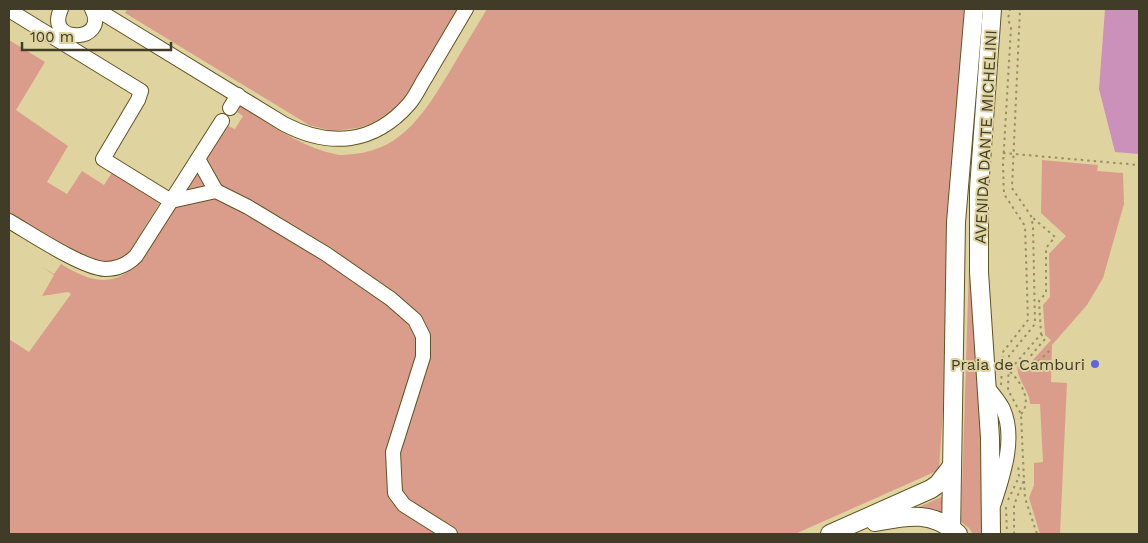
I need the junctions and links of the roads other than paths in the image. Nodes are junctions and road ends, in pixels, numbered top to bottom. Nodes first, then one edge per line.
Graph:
1 (92, 9) edge
2 (96, 9) edge
3 (466, 9) edge
4 (974, 9) edge
5 (992, 9) edge
6 (9, 10) edge
7 (59, 10) edge
8 (118, 14) edge
9 (238, 95) junction
10 (230, 108) dead end
11 (222, 122) dead end
12 (198, 159) junction
13 (216, 192) junction
14 (171, 200) junction
15 (9, 221) edge
16 (952, 466) junction
17 (838, 531) edge
18 (953, 532) edge
19 (450, 534) edge
20 (991, 534) edge

1 - 7 lane
2 - 8 lane
3 - 9 lane
4 - 16 main road, AVENIDA DANTE MICHELINI
5 - 20 main road, AVENIDA DANTE MICHELINI
6 - 14 lane
8 - 9 lane
9 - 10 lane
11 - 12 lane
12 - 13 lane
12 - 14 lane
13 - 14 lane
13 - 19 lane
14 - 15 lane
16 - 17 main road
16 - 18 main road, AVENIDA DANTE MICHELINI
17 - 18 main road

